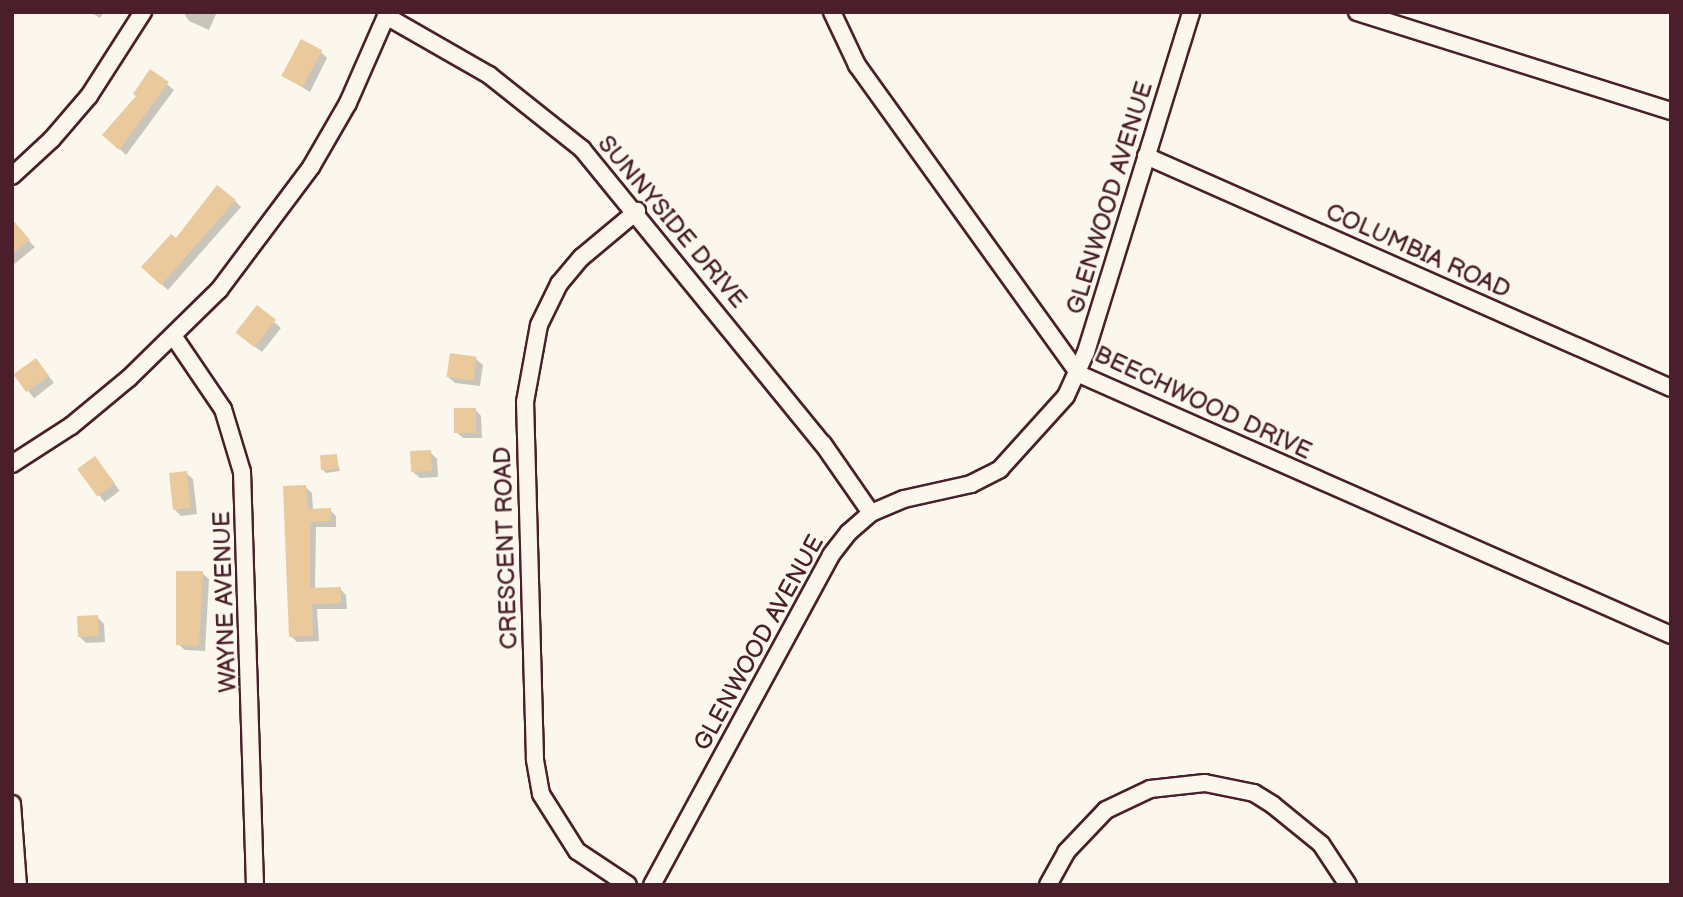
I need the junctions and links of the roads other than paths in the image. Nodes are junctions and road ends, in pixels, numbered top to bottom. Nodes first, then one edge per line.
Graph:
1 (143, 12) edge
2 (832, 12) edge
3 (1191, 12) edge
4 (1357, 12) edge
5 (387, 14) edge
6 (1671, 111) edge
7 (1146, 156) junction
8 (12, 176) edge
9 (637, 211) junction
10 (174, 337) junction
11 (1079, 374) junction
12 (1671, 388) edge
13 (12, 464) edge
14 (871, 513) junction
15 (1671, 635) edge
16 (12, 804) edge
17 (18, 885) edge
18 (256, 885) edge
19 (628, 885) edge
20 (652, 885) edge
21 (1048, 885) edge
22 (1348, 885) edge

1 - 8 street
2 - 11 street, BEECHWOOD DRIVE
3 - 7 street, GLENWOOD AVENUE
4 - 6 street
5 - 9 street, SUNNYSIDE DRIVE
5 - 10 street
7 - 11 street, GLENWOOD AVENUE
7 - 12 street, COLUMBIA ROAD
9 - 14 street, SUNNYSIDE DRIVE
9 - 19 street, CRESCENT ROAD
10 - 13 street
10 - 18 street, WAYNE AVENUE
11 - 14 street, GLENWOOD AVENUE
11 - 15 street, BEECHWOOD DRIVE
14 - 20 street, GLENWOOD AVENUE
16 - 17 street
21 - 22 street

